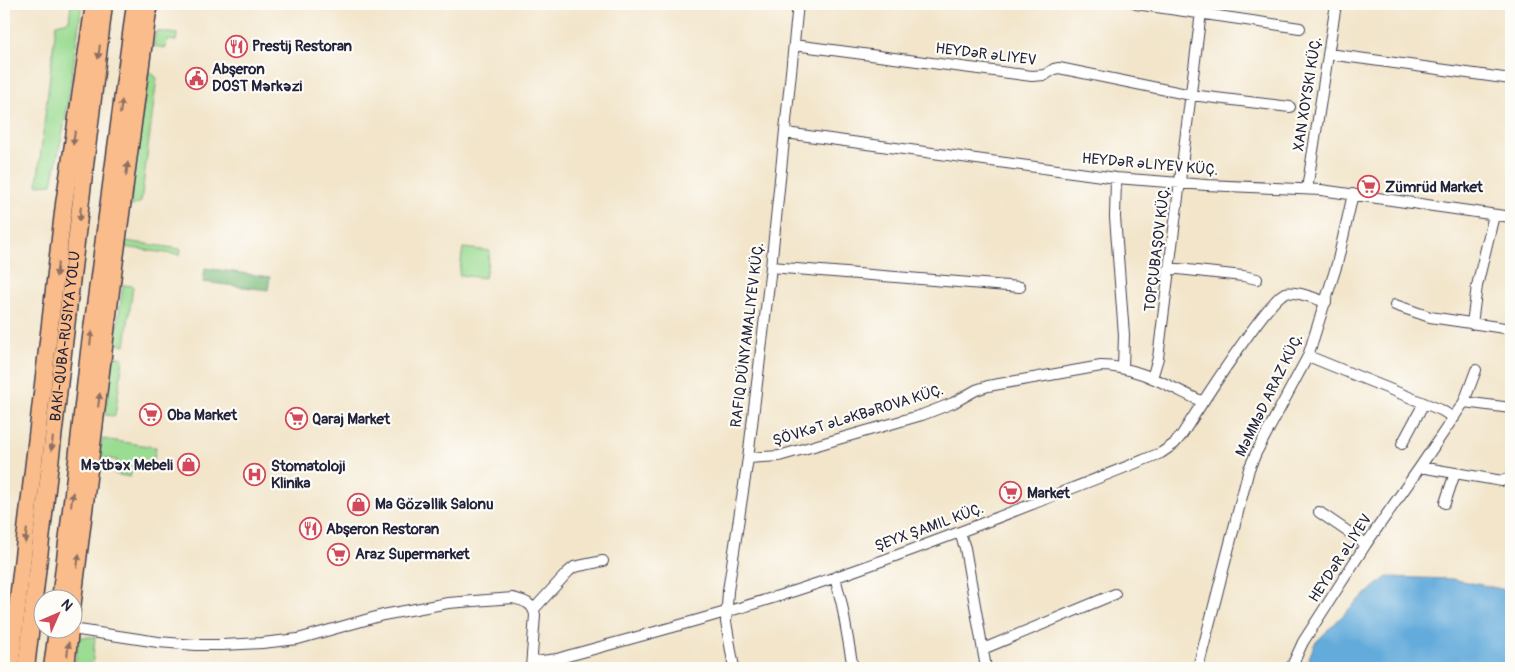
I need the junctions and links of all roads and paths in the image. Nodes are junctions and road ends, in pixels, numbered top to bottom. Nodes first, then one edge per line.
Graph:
1 (94, 4) edge
2 (104, 4) edge
3 (135, 4) edge
4 (149, 4) edge
5 (798, 4) edge
6 (1136, 4) edge
7 (1336, 4) edge
8 (1202, 9) edge
9 (1300, 28) dead end
10 (794, 45) junction
11 (1329, 54) junction
12 (1511, 79) edge
13 (1191, 95) junction
14 (1290, 107) dead end
15 (786, 133) junction
16 (1116, 178) junction
17 (1180, 183) junction
18 (1308, 188) junction
19 (1353, 194) junction
20 (1494, 215) junction
21 (1511, 218) edge
22 (771, 266) junction
23 (1169, 268) junction
24 (1257, 279) dead end
25 (1020, 287) dead end
26 (1326, 302) junction
27 (1395, 305) dead end
28 (1472, 324) junction
29 (1511, 329) edge
30 (1308, 356) junction
31 (1124, 368) junction
32 (1476, 370) dead end
33 (1152, 378) junction
34 (1203, 402) junction
35 (1464, 402) junction
36 (1424, 403) junction
37 (1511, 408) edge
38 (1454, 418) junction
39 (1402, 444) dead end
40 (748, 458) junction
41 (1420, 467) junction
42 (1455, 473) junction
43 (1511, 477) edge
44 (1445, 503) dead end
45 (1319, 512) dead end
46 (960, 533) junction
47 (1366, 544) junction
48 (603, 561) dead end
49 (835, 577) junction
50 (61, 590) edge
51 (74, 590) edge
52 (1115, 594) dead end
53 (534, 609) junction
54 (726, 612) junction
55 (82, 631) edge
56 (56, 640) edge
57 (70, 640) edge
58 (983, 649) junction
59 (532, 664) edge
60 (10, 668) edge
61 (26, 668) edge
62 (52, 668) edge
63 (66, 668) edge
64 (734, 668) edge
65 (854, 668) edge
66 (986, 668) edge
67 (1198, 668) edge
68 (1291, 668) edge

1 -> 60 highway
2 -> 61 highway
50 -> 3 highway
51 -> 4 highway
5 - 10 street
6 - 8 street
7 - 11 street, XAN XOYSKI KÜÇ.
8 - 9 street
8 - 13 street, TOPÇUBAŞOV KÜÇ.
10 - 13 street, HEYDƏR ƏLIYEV
10 - 15 street
11 - 12 street
11 - 18 street, XAN XOYSKI KÜÇ.
13 - 14 street, HEYDƏR ƏLIYEV
13 - 17 street, TOPÇUBAŞOV KÜÇ.
15 - 16 street, HEYDƏR ƏLIYEV KÜÇ.
15 - 22 street
16 - 17 street, HEYDƏR ƏLIYEV KÜÇ.
16 - 31 street
17 - 18 street, HEYDƏR ƏLIYEV KÜÇ.
17 - 23 street, TOPÇUBAŞOV KÜÇ.
18 - 19 street, HEYDƏR ƏLIYEV KÜÇ.
19 - 20 street, HEYDƏR ƏLIYEV KÜÇ.
19 - 26 street, MƏMMƏD ARAZ KÜÇ.
20 - 21 street, HEYDƏR ƏLIYEV KÜÇ.
20 - 28 street
22 - 25 street
22 - 40 street
23 - 24 street
23 - 33 street, TOPÇUBAŞOV KÜÇ.
26 - 30 street, MƏMMƏD ARAZ KÜÇ.
26 - 34 street, ŞEYX ŞAMIL KÜÇ.
27 - 28 street
28 - 29 street
30 - 36 street
30 - 67 street, MƏMMƏD ARAZ KÜÇ.
31 - 33 street, ŞÖVKƏT ƏLƏKBƏROVA KÜÇ.
31 - 40 street, ŞÖVKƏT ƏLƏKBƏROVA KÜÇ.
32 - 35 street, HEYDƏR ƏLIYEV
33 - 34 street, ŞÖVKƏT ƏLƏKBƏROVA KÜÇ.
34 - 46 street, ŞEYX ŞAMIL KÜÇ.
35 - 37 street
35 - 38 street, HEYDƏR ƏLIYEV
36 - 38 street
36 - 39 street
38 - 41 street, HEYDƏR ƏLIYEV
40 - 54 street
41 - 42 street
41 - 47 street, HEYDƏR ƏLIYEV
42 - 43 street
42 - 44 street
45 - 47 street
46 - 49 street, ŞEYX ŞAMIL KÜÇ.
46 - 58 street
47 - 68 street, HEYDƏR ƏLIYEV
48 - 53 street
49 - 54 street, ŞEYX ŞAMIL KÜÇ.
49 - 65 street
52 - 58 street
53 - 55 street
53 - 59 street
54 - 59 street, ŞEYX ŞAMIL KÜÇ.
54 - 64 street
56 - 62 highway
63 -> 57 highway
58 - 66 street

